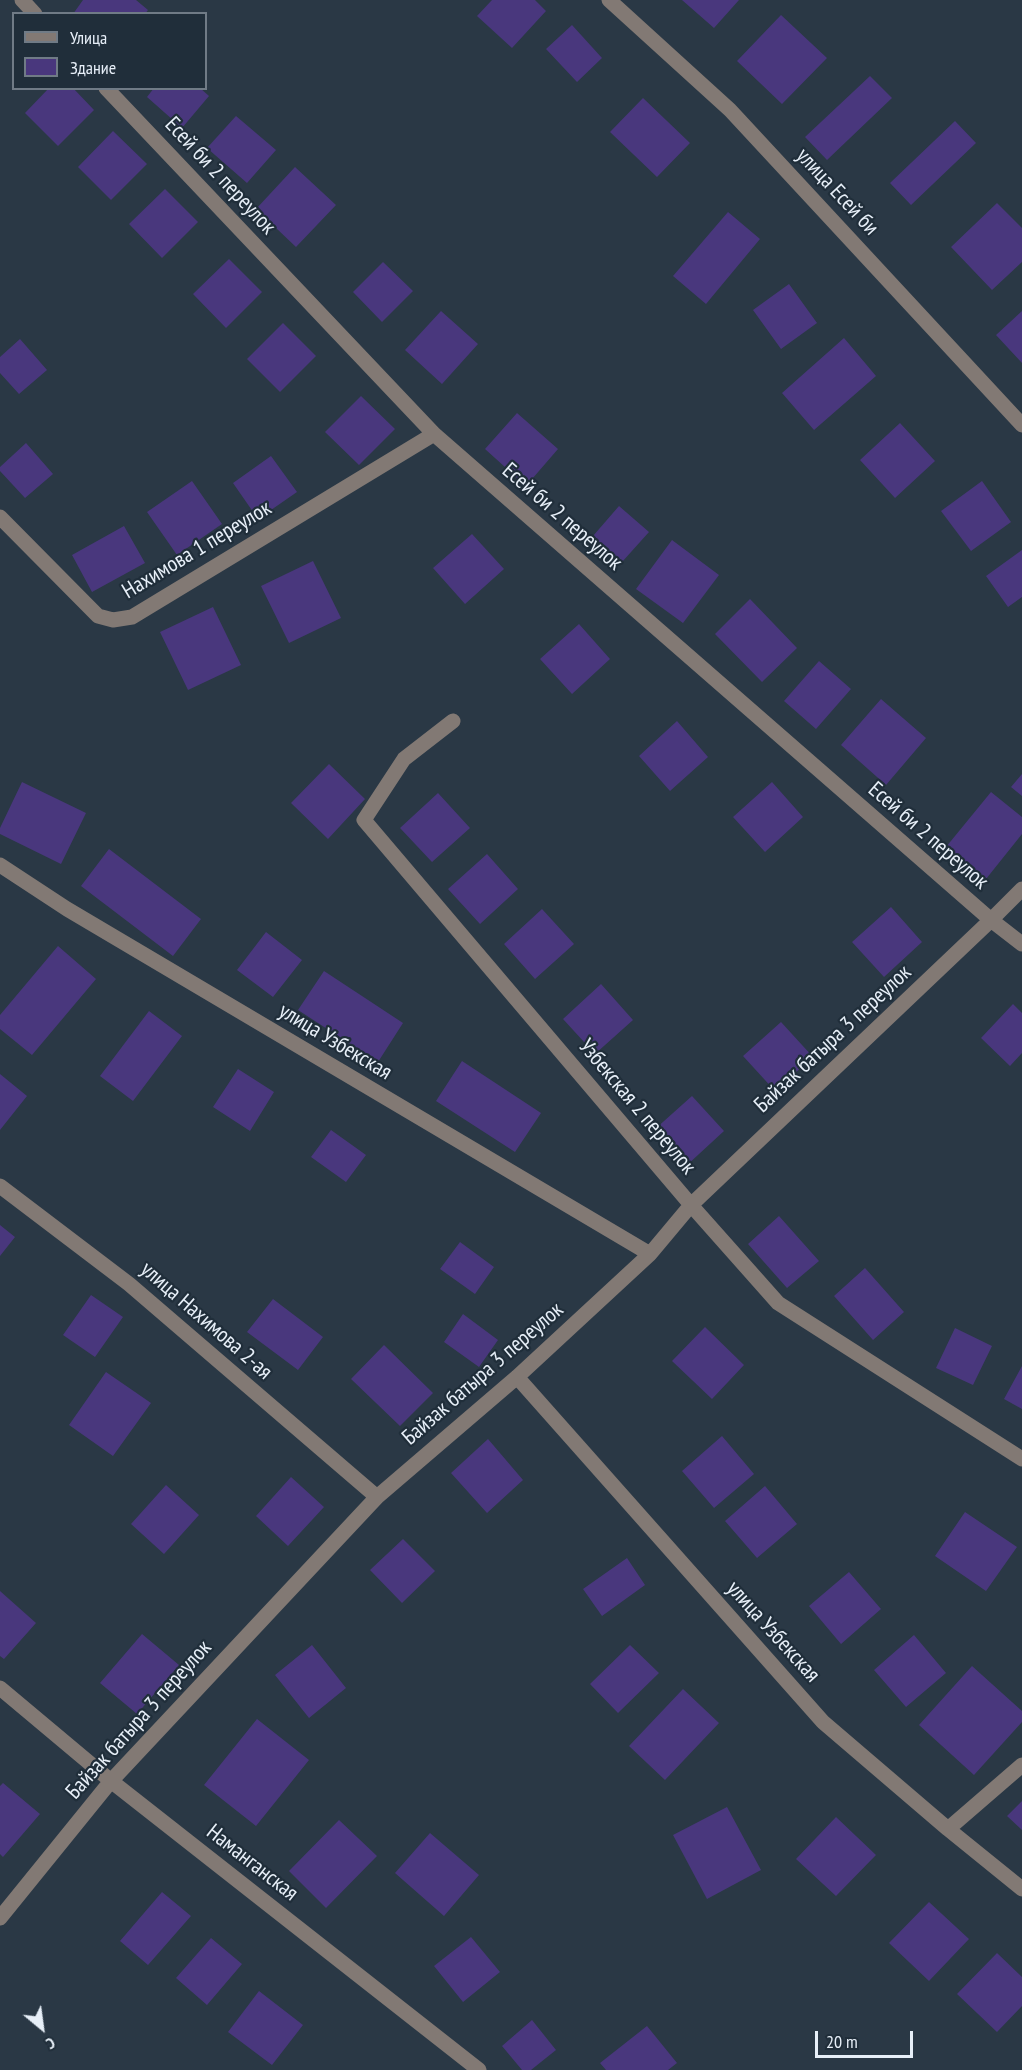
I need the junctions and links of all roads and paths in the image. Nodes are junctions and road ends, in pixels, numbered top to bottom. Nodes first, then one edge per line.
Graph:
1 (22, 0) edge
2 (609, 0) edge
3 (33, 12) edge
4 (108, 90) edge
5 (1022, 425) edge
6 (434, 434) junction
7 (0, 517) edge
8 (453, 721) dead end
9 (0, 865) edge
10 (1022, 889) edge
11 (991, 920) junction
12 (1022, 944) edge
13 (0, 1185) edge
14 (691, 1205) junction
15 (650, 1254) junction
16 (517, 1377) junction
17 (1022, 1459) edge
18 (377, 1497) junction
19 (0, 1688) edge
20 (1022, 1765) edge
21 (111, 1781) junction
22 (948, 1829) junction
23 (1022, 1889) edge
24 (0, 1918) edge
25 (479, 2070) edge

1 - 3 street
2 - 5 street, улица Есей би
4 - 6 street, Есей би 2 переулок
6 - 7 street, Нахимова 1 переулок
6 - 11 street, Есей би 2 переулок
8 - 14 street, Узбекская 2 переулок
9 - 15 street, улица Узбекская
10 - 11 street, Байзак батыра 3 переулок
11 - 12 street, Есей би 2 переулок
11 - 14 street, Байзак батыра 3 переулок
13 - 18 street, улица Нахимова 2-ая
14 - 15 street, Байзак батыра 3 переулок
14 - 17 street, Узбекская 2 переулок
15 - 16 street, Байзак батыра 3 переулок
16 - 18 street, Байзак батыра 3 переулок
16 - 22 street, улица Узбекская
18 - 21 street, Байзак батыра 3 переулок
19 - 21 street, Наманганская
20 - 22 street
21 - 24 street, Байзак батыра 3 переулок
21 - 25 street, Наманганская
22 - 23 street, улица Узбекская

